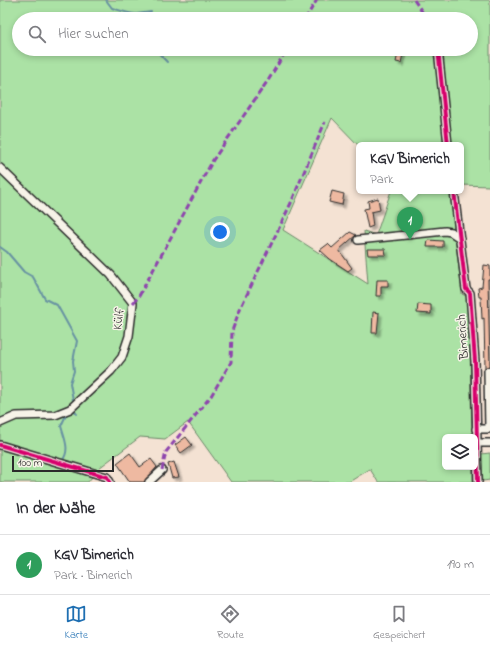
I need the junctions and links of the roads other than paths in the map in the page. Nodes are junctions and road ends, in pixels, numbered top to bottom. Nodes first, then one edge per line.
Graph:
1 (439, 56) edge
2 (448, 142) edge
3 (0, 168) edge
4 (453, 194) edge
5 (460, 238) junction
6 (358, 240) dead end
7 (488, 371) dead end
8 (0, 423) edge
9 (476, 429) junction
10 (476, 434) edge
11 (478, 443) edge
12 (490, 443) edge
13 (0, 446) edge
14 (162, 470) dead end
15 (477, 470) edge
16 (110, 482) edge
17 (149, 482) edge
18 (478, 482) edge

1 - 2 street
3 - 8 street, Külf
4 - 5 street, Bimerich
5 - 6 street
5 - 9 street, Bimerich
7 - 9 street
9 - 10 street, Bimerich
11 - 12 street
13 - 16 street
14 - 17 street
15 - 18 street, Bimerich

